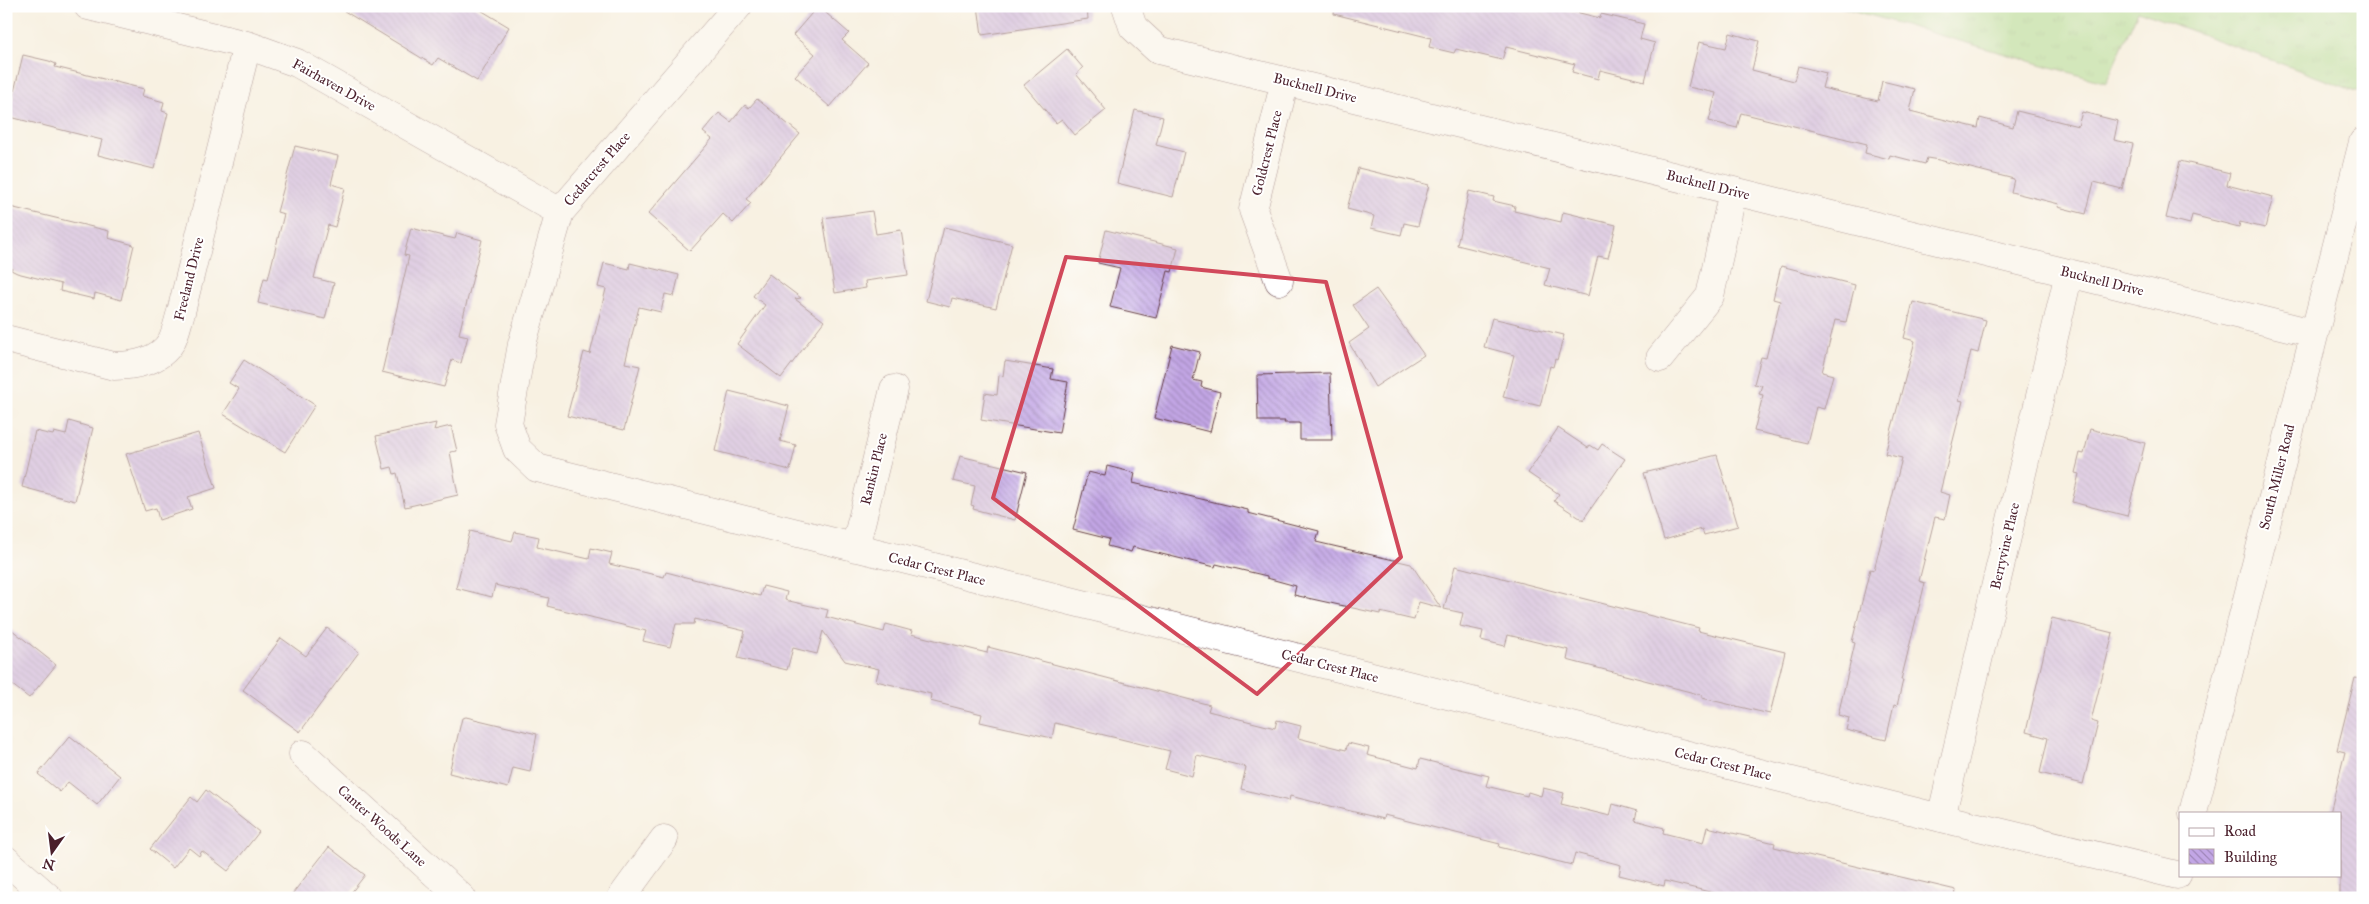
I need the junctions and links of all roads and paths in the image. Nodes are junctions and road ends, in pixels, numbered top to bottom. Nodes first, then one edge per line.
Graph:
1 (88, 6) edge
2 (738, 6) edge
3 (1126, 6) edge
4 (247, 45) junction
5 (1285, 81) junction
6 (2363, 142) edge
7 (1733, 191) junction
8 (560, 212) junction
9 (2069, 273) junction
10 (1279, 281) dead end
11 (2313, 332) junction
12 (6, 339) edge
13 (1660, 358) dead end
14 (894, 390) dead end
15 (508, 424) joint
16 (855, 548) junction
17 (303, 754) dead end
18 (2193, 812) edge
19 (1941, 818) junction
20 (664, 838) dead end
21 (6, 860) edge
22 (2176, 878) edge
23 (49, 898) edge
24 (462, 898) edge
25 (621, 898) edge

1 - 4 street, Fairhaven Drive
2 - 8 street, Cedarcrest Place
3 - 5 street, Bucknell Drive
4 - 8 street, Fairhaven Drive
4 - 12 street, Freeland Drive
5 - 7 street, Bucknell Drive
5 - 10 street, Goldcrest Place
6 - 11 street, South Miller Road
7 - 9 street, Bucknell Drive
7 - 13 street
8 - 15 street, Cedarcrest Place
9 - 11 street, Bucknell Drive
9 - 19 street, Berryvine Place
11 - 18 street, South Miller Road
14 - 16 street, Rankin Place
15 - 16 street, Cedar Crest Place
16 - 19 street, Cedar Crest Place
17 - 24 street, Canter Woods Lane
19 - 22 street, Cedar Crest Place
20 - 25 street
21 - 23 street

